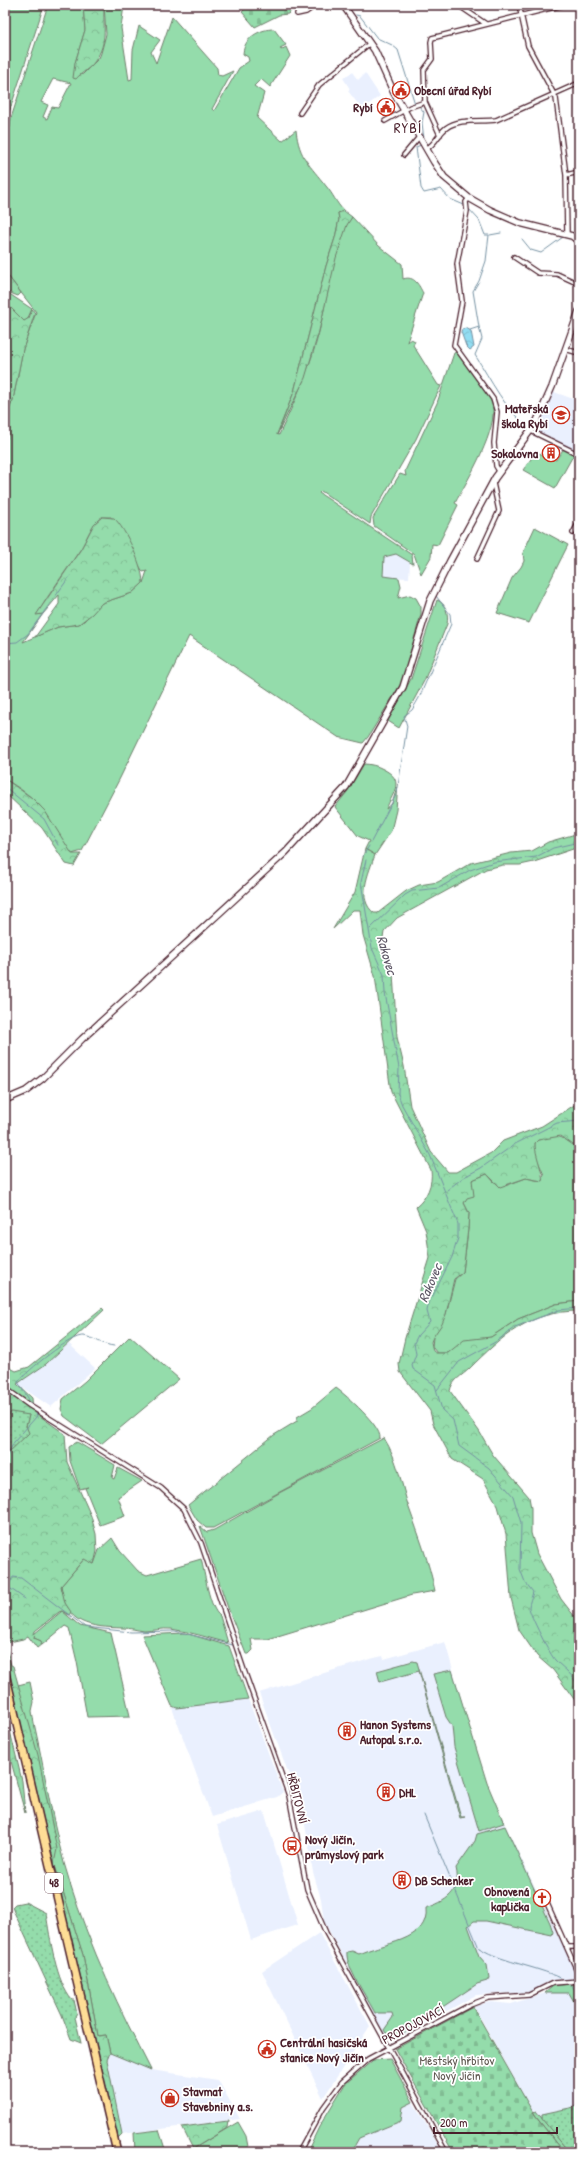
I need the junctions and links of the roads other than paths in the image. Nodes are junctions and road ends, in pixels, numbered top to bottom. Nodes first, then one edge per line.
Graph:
1 (304, 5) edge
2 (316, 5) edge
3 (343, 5) edge
4 (458, 5) edge
5 (519, 5) edge
6 (563, 5) edge
7 (520, 15) junction
8 (486, 24) junction
9 (370, 43) junction
10 (579, 83) edge
11 (554, 93) junction
12 (423, 103) junction
13 (404, 111) junction
14 (300, 113) dead end
15 (385, 121) dead end
16 (440, 135) junction
17 (423, 143) junction
18 (404, 155) dead end
19 (579, 172) edge
20 (566, 175) junction
21 (469, 198) junction
22 (567, 234) junction
23 (578, 239) edge
24 (514, 257) dead end
25 (579, 284) edge
26 (579, 311) edge
27 (565, 349) junction
28 (579, 354) edge
29 (531, 431) junction
30 (574, 452) dead end
31 (499, 471) junction
32 (492, 482) junction
33 (579, 522) edge
34 (573, 533) dead end
35 (477, 559) dead end
36 (5, 1100) edge
37 (5, 1388) edge
38 (5, 1673) edge
39 (5, 1692) edge
40 (546, 1901) dead end
41 (567, 1947) junction
42 (579, 1947) edge
43 (579, 1975) edge
44 (579, 1981) edge
45 (389, 2048) junction
46 (113, 2152) edge
47 (117, 2152) edge
48 (299, 2152) edge
49 (446, 2152) edge

1 - 2 street
3 - 9 main road
4 - 8 street
5 - 7 street
6 - 7 street
7 - 8 street
7 - 11 street
8 - 12 street
9 - 13 main road
9 - 14 street
10 - 11 street
11 - 16 street
11 - 20 street
12 - 13 street
12 - 16 street
13 - 15 street
13 - 17 main road
16 - 17 street
17 - 18 street
17 - 21 main road
19 - 20 street
20 - 22 street
21 - 22 main road
21 - 31 street
22 - 23 main road
24 - 25 street
26 - 27 main road
27 - 28 street
27 - 29 main road
29 - 30 street
29 - 31 main road
31 - 32 main road
32 - 35 street
32 - 36 main road
33 - 34 street
37 - 45 street, HŘBITOVNÍ
38 - 47 highway, 48
39 - 46 highway, 48
40 - 41 street
41 - 42 street
41 - 43 street
44 - 45 street, PROPOJOVACÍ
45 - 48 street, PROPOJOVACÍ
45 - 49 street, HŘBITOVNÍ

